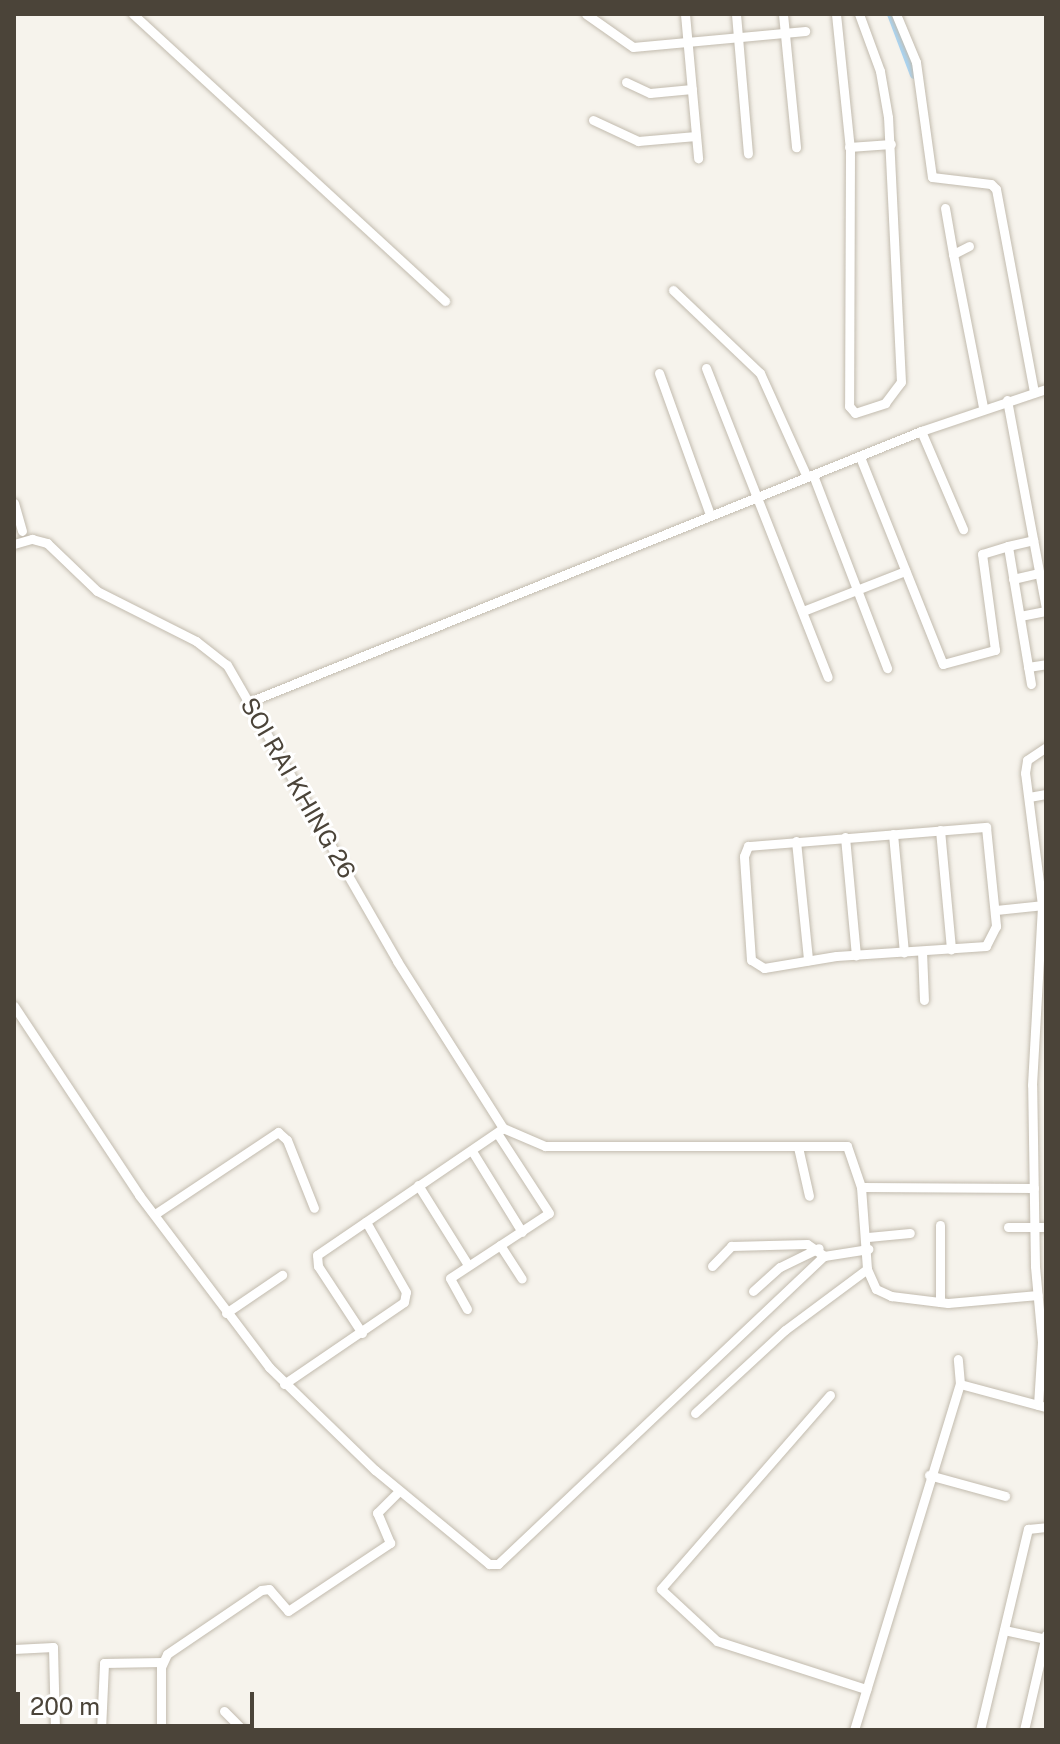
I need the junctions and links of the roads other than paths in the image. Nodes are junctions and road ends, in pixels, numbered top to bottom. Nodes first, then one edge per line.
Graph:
1 (133, 14) edge
2 (586, 14) edge
3 (685, 14) edge
4 (736, 14) edge
5 (783, 14) edge
6 (836, 14) edge
7 (859, 14) edge
8 (896, 14) edge
9 (805, 31) dead end
10 (785, 34) junction
11 (738, 39) junction
12 (688, 42) junction
13 (626, 82) dead end
14 (692, 89) junction
15 (593, 120) dead end
16 (696, 136) junction
17 (891, 144) junction
18 (796, 147) dead end
19 (849, 147) junction
20 (748, 153) dead end
21 (698, 158) dead end
22 (945, 208) dead end
23 (969, 246) dead end
24 (953, 254) junction
25 (673, 290) dead end
26 (445, 301) dead end
27 (706, 368) dead end
28 (659, 373) dead end
29 (1046, 389) edge
30 (1034, 392) junction
31 (1007, 400) junction
32 (983, 407) junction
33 (921, 431) junction
34 (860, 457) junction
35 (810, 476) junction
36 (758, 496) junction
37 (14, 503) edge
38 (710, 515) junction
39 (18, 528) edge
40 (963, 529) dead end
41 (32, 539) junction
42 (1033, 540) junction
43 (14, 544) edge
44 (1008, 546) junction
45 (905, 571) junction
46 (1039, 573) junction
47 (1013, 579) junction
48 (857, 589) junction
49 (1046, 610) edge
50 (803, 611) junction
51 (1020, 616) junction
52 (1046, 664) edge
53 (1028, 667) junction
54 (887, 668) dead end
55 (828, 677) dead end
56 (1031, 684) dead end
57 (249, 702) junction
58 (1046, 747) edge
59 (1046, 794) edge
60 (1029, 797) junction
61 (940, 830) junction
62 (893, 834) junction
63 (845, 837) junction
64 (796, 841) junction
65 (1044, 905) edge
66 (996, 910) junction
67 (951, 949) junction
68 (922, 951) junction
69 (904, 952) junction
70 (856, 955) junction
71 (808, 960) junction
72 (924, 1000) dead end
73 (14, 1006) edge
74 (502, 1130) junction
75 (798, 1147) junction
76 (472, 1151) junction
77 (418, 1185) junction
78 (861, 1187) junction
79 (1034, 1188) junction
80 (809, 1196) dead end
81 (314, 1208) dead end
82 (155, 1214) junction
83 (366, 1222) junction
84 (940, 1225) dead end
85 (1035, 1226) junction
86 (1008, 1227) dead end
87 (1046, 1227) edge
88 (522, 1232) junction
89 (910, 1233) dead end
90 (868, 1237) junction
91 (500, 1245) junction
92 (868, 1249) junction
93 (822, 1252) junction
94 (468, 1265) junction
95 (712, 1266) dead end
96 (867, 1269) junction
97 (282, 1275) dead end
98 (522, 1279) dead end
99 (753, 1291) dead end
100 (1038, 1295) junction
101 (940, 1302) junction
102 (467, 1309) dead end
103 (226, 1313) junction
104 (362, 1333) junction
105 (958, 1359) dead end
106 (284, 1384) junction
107 (960, 1384) junction
108 (830, 1395) dead end
109 (1042, 1406) edge
110 (695, 1413) dead end
111 (929, 1475) junction
112 (395, 1496) junction
113 (1005, 1496) dead end
114 (1046, 1527) edge
115 (1004, 1630) junction
116 (1046, 1637) edge
117 (14, 1649) edge
118 (162, 1662) junction
119 (866, 1689) junction
120 (224, 1711) dead end
121 (55, 1730) edge
122 (101, 1730) edge
123 (161, 1730) edge
124 (243, 1730) edge
125 (854, 1730) edge
126 (980, 1730) edge
127 (1024, 1730) edge

1 - 26 street
2 - 12 street
3 - 12 street
4 - 11 street
5 - 10 street
6 - 19 street
7 - 17 street
8 - 30 street
9 - 10 street
10 - 11 street
10 - 18 street
11 - 12 street
11 - 20 street
12 - 14 street
13 - 14 street
14 - 16 street
15 - 16 street
16 - 21 street
17 - 19 street
17 - 19 street
22 - 24 street
23 - 24 street
24 - 32 street
25 - 35 street
27 - 36 street
28 - 38 street
29 - 30 street
30 - 31 street
31 - 32 street
31 - 42 street
32 - 33 street
33 - 34 street
33 - 40 street
34 - 35 street
34 - 45 street
35 - 36 street
35 - 48 street
36 - 38 street
36 - 50 street
37 - 39 street
38 - 57 street
39 - 41 street, SOI RAI KHING 26
41 - 43 street
41 - 57 street, SOI RAI KHING 26
42 - 44 street
42 - 46 street
44 - 45 street
44 - 47 street
45 - 48 street
46 - 47 street
46 - 49 street
47 - 51 street
48 - 50 street
48 - 54 street
49 - 51 street
50 - 55 street
51 - 53 street
52 - 53 street
53 - 56 street
57 - 74 street, SOI RAI KHING 26
58 - 60 street
59 - 60 street
60 - 65 street
61 - 62 street
61 - 66 street
61 - 67 street
62 - 63 street
62 - 69 street
63 - 64 street
63 - 70 street
64 - 71 street
64 - 71 street
65 - 66 street
65 - 79 street
66 - 67 street
67 - 68 street
68 - 69 street
68 - 72 street
69 - 70 street
70 - 71 street
73 - 82 street
74 - 75 street
74 - 76 street
74 - 88 street, SOI RAI KHING 26
75 - 78 street
75 - 80 street
76 - 77 street
76 - 88 street
77 - 83 street
77 - 94 street
78 - 79 street
78 - 90 street
79 - 85 street
81 - 82 street
82 - 103 street
83 - 104 street
83 - 104 street
84 - 101 street
85 - 86 street
85 - 87 street
85 - 100 street
88 - 91 street
89 - 90 street
90 - 92 street
91 - 94 street
91 - 98 street
92 - 93 street
92 - 96 street
93 - 95 street
93 - 99 street
93 - 112 street
94 - 102 street
96 - 101 street
96 - 110 street
97 - 103 street
100 - 101 street
100 - 109 street
103 - 106 street
104 - 106 street
105 - 107 street
106 - 112 street
107 - 109 street
107 - 111 street
108 - 119 street
111 - 113 street
111 - 119 street
112 - 118 street
114 - 115 street
115 - 116 street
115 - 126 street
116 - 127 street
117 - 121 street
118 - 122 street
118 - 123 street
119 - 125 street
120 - 124 street

